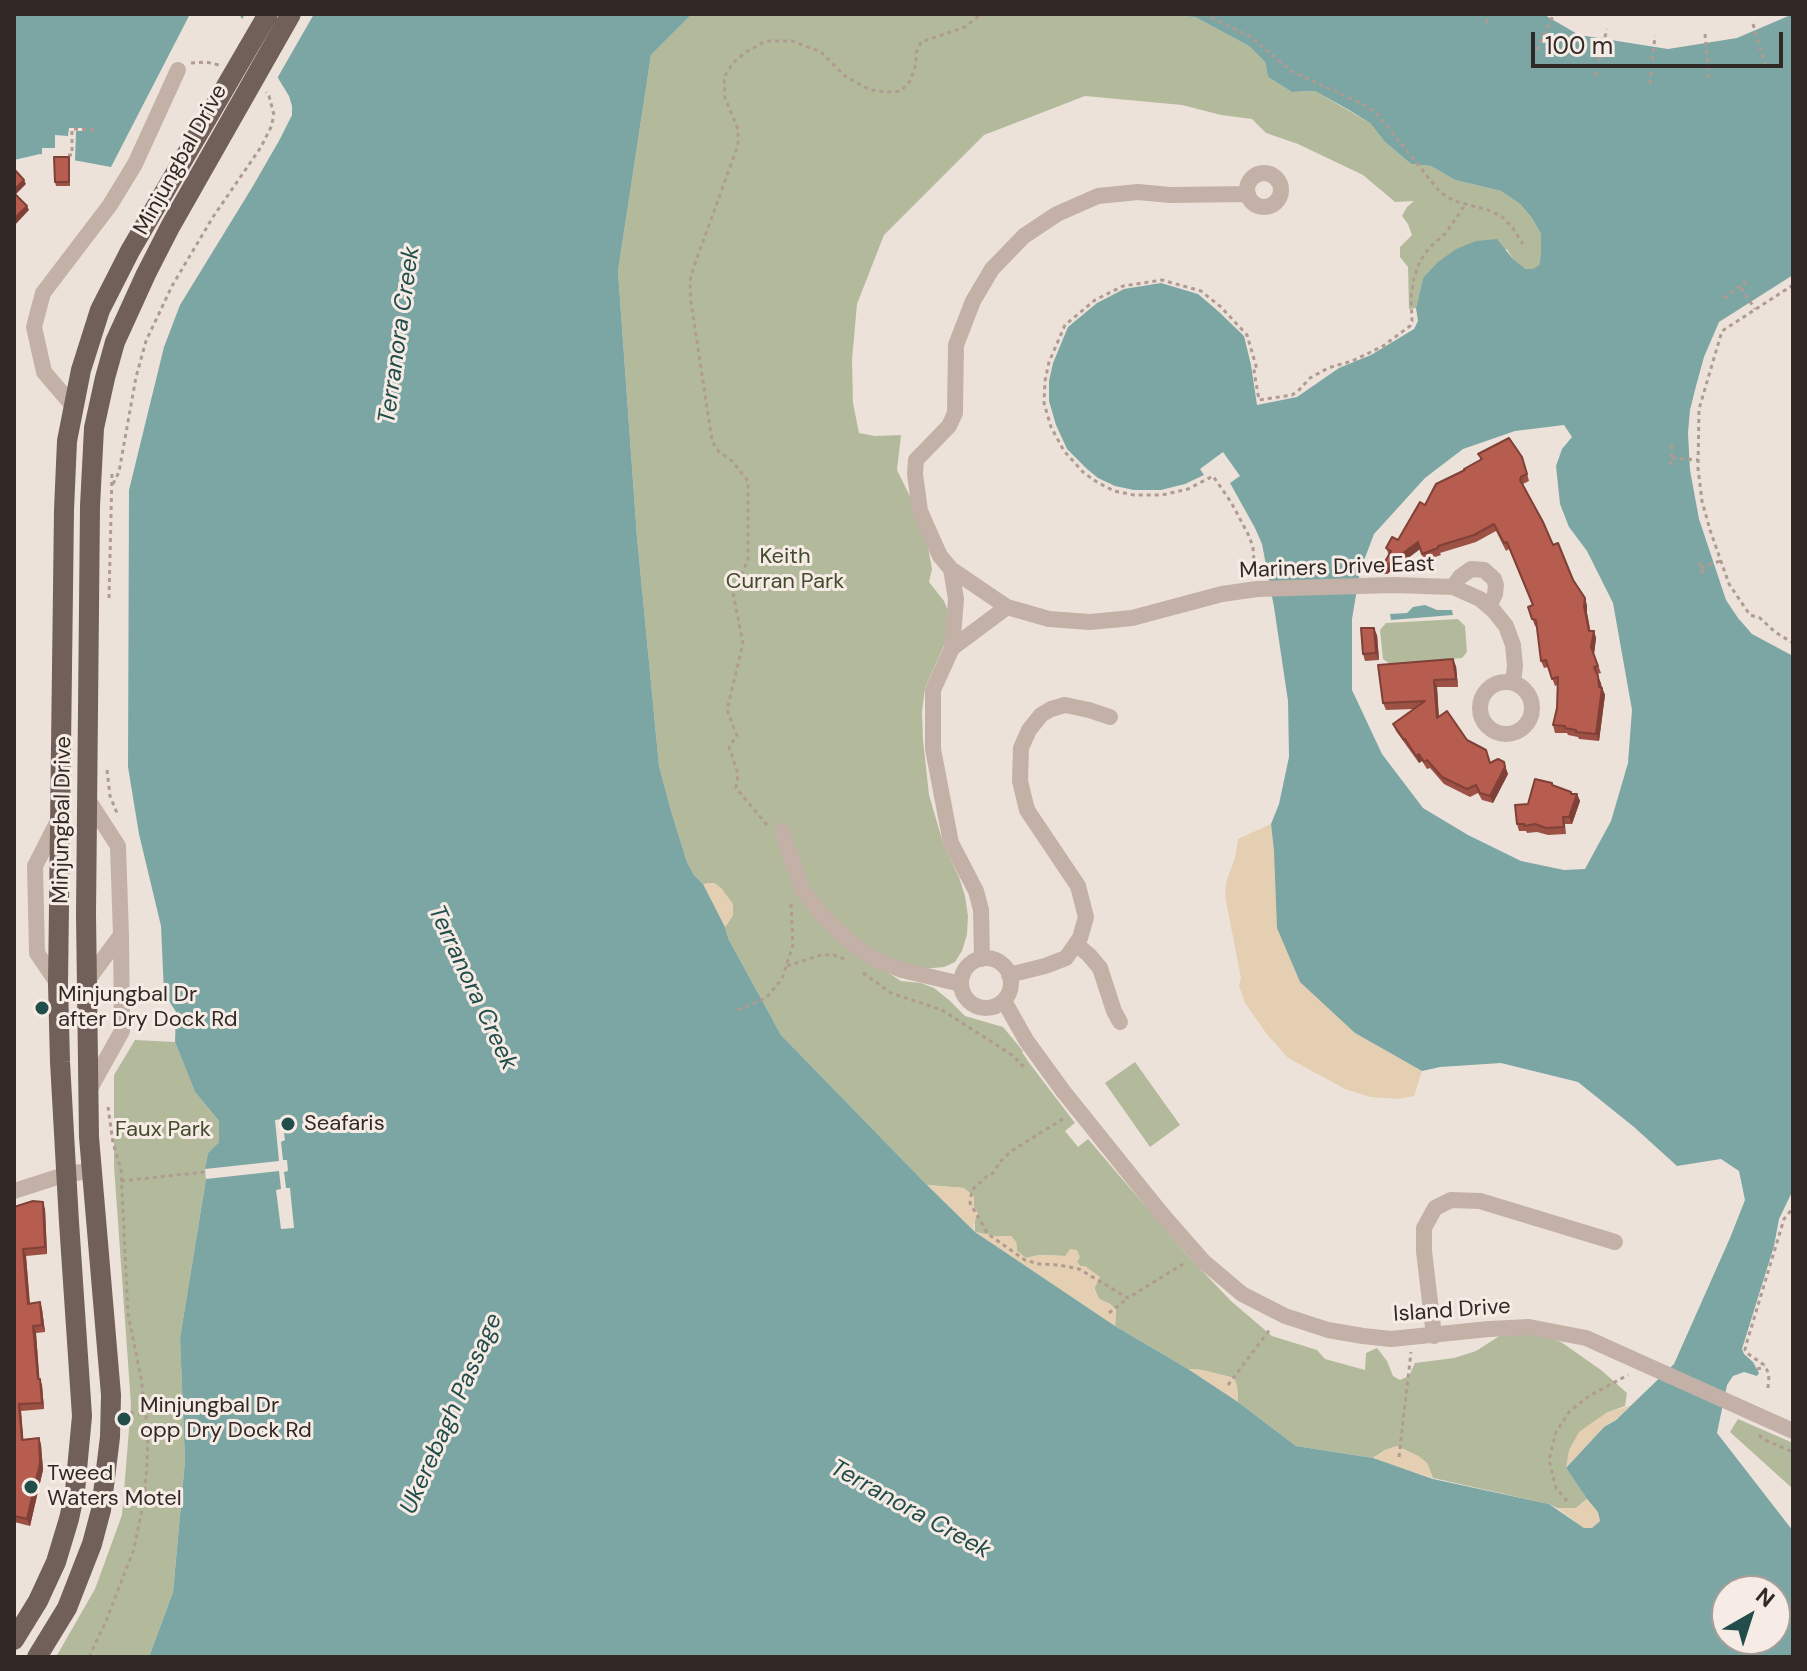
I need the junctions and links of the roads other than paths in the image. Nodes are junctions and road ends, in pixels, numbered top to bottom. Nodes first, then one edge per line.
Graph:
1 (253, 14) edge
2 (268, 14) edge
3 (291, 14) edge
4 (178, 70) road end
5 (228, 104) junction
6 (1248, 194) dead end
7 (73, 406) junction
8 (951, 569) junction
9 (1453, 587) junction
10 (1007, 607) junction
11 (1489, 607) junction
12 (952, 648) junction
13 (1513, 682) dead end
14 (1110, 717) dead end
15 (87, 798) junction
16 (782, 831) road end
17 (121, 935) junction
18 (1076, 944) junction
19 (982, 959) junction
20 (1009, 975) junction
21 (87, 981) junction
22 (961, 984) junction
23 (1004, 1001) junction
24 (1120, 1022) dead end
25 (88, 1092) junction
26 (90, 1171) junction
27 (67, 1174) junction
28 (14, 1191) edge
29 (1615, 1242) dead end
30 (1434, 1336) junction
31 (1793, 1431) edge
32 (14, 1640) edge
33 (37, 1657) edge

1 - 5 main road
2 - 5 main road, Minjungbal Drive
3 - 5 main road, Minjungbal Drive
4 - 7 street
5 - 7 main road, Minjungbal Drive
5 - 15 main road, Minjungbal Drive
6 - 8 street
7 - 27 main road, Minjungbal Drive
8 - 10 street, Mariners Drive East
8 - 12 street
9 - 10 street, Mariners Drive East
9 - 11 street, Mariners Drive East
9 - 11 street
10 - 12 street
11 - 13 street, Mariners Drive East
12 - 19 street
14 - 18 street
15 - 17 street
15 - 21 main road, Minjungbal Drive
16 - 22 street
17 - 21 street
17 - 25 street
18 - 20 street
18 - 24 street
19 - 20 street
19 - 22 street
20 - 23 street
21 - 25 main road, Minjungbal Drive
22 - 23 street
23 - 30 street, Island Drive
25 - 26 main road, Minjungbal Drive
26 - 27 street
26 - 33 main road, Minjungbal Drive
27 - 28 street
27 - 32 main road, Minjungbal Drive
29 - 30 street
30 - 31 street, Island Drive

